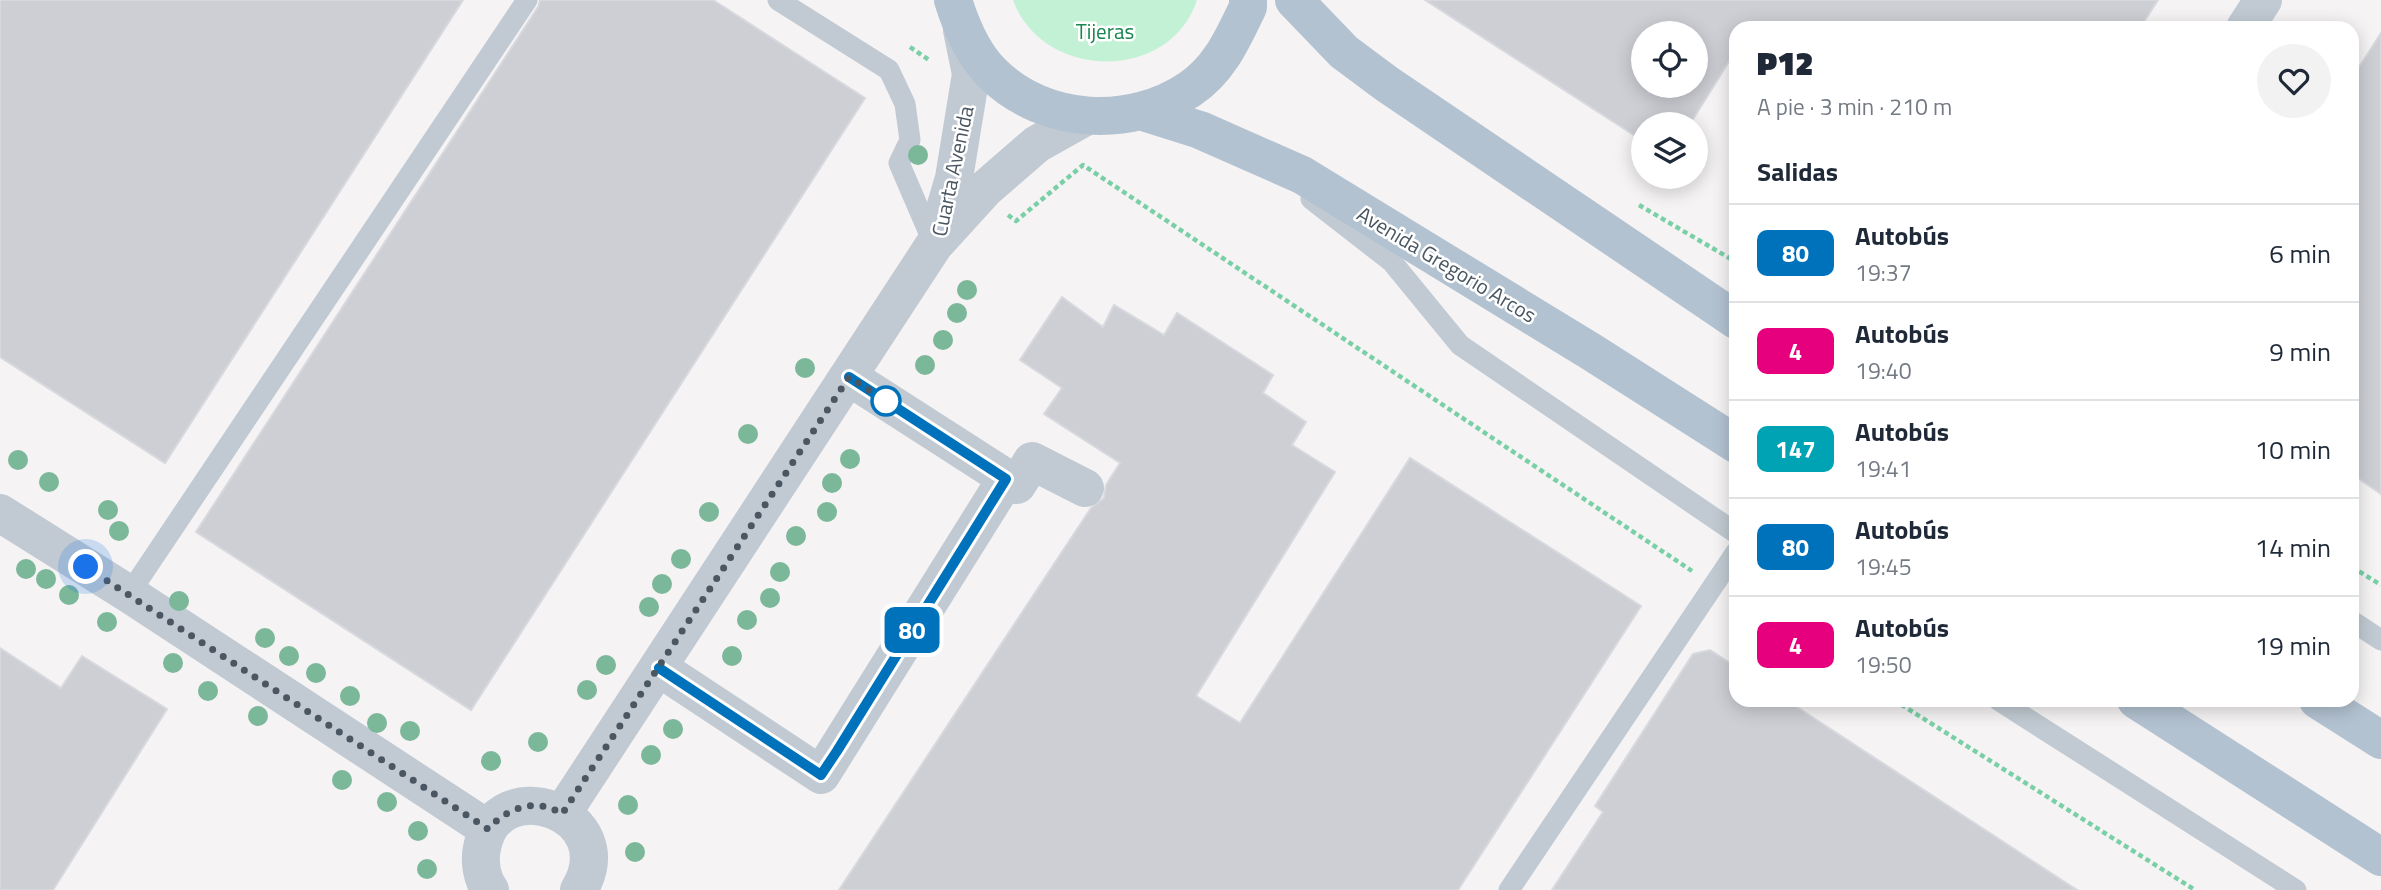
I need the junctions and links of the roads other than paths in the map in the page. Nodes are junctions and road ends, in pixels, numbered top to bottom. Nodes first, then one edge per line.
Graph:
1 (527, 0) edge
2 (778, 0) edge
3 (1248, 0) edge
4 (1294, 0) edge
5 (2263, 0) edge
6 (958, 15) edge
7 (2250, 21) edge
8 (1143, 112) junction
9 (1087, 116) junction
10 (1245, 149) junction
11 (934, 245) junction
12 (1697, 295) junction
13 (1729, 304) edge
14 (1729, 316) edge
15 (849, 377) junction
16 (1729, 440) edge
17 (1006, 479) junction
18 (1085, 488) dead end
19 (0, 513) edge
20 (1729, 528) edge
21 (1729, 563) edge
22 (129, 594) junction
23 (2359, 626) edge
24 (2381, 640) edge
25 (659, 668) junction
26 (2009, 707) edge
27 (2147, 707) edge
28 (2329, 707) edge
29 (2344, 707) edge
30 (2381, 739) edge
31 (562, 814) junction
32 (488, 829) junction
33 (2381, 857) edge
34 (580, 889) edge
35 (490, 890) edge
36 (1509, 890) edge
37 (2296, 890) edge

1 - 22 lane
2 - 11 lane
3 - 8 main road
4 - 12 main road
5 - 7 street
6 - 9 main road
6 - 11 street, Cuarta Avenida
8 - 9 main road
8 - 10 main road, Avenida Gregorio Arcos
9 - 11 street, Cuarta Avenida
10 - 16 main road, Avenida Gregorio Arcos
10 - 20 lane
11 - 15 street
12 - 13 street
12 - 14 main road
15 - 17 street
15 - 25 street
17 - 18 street
17 - 25 street
19 - 22 street
21 - 36 lane
22 - 32 street
23 - 24 lane
25 - 31 street
26 - 37 lane
27 - 33 main road
28 - 30 main road
29 - 30 street
31 - 32 street
31 - 34 street
32 - 35 street

